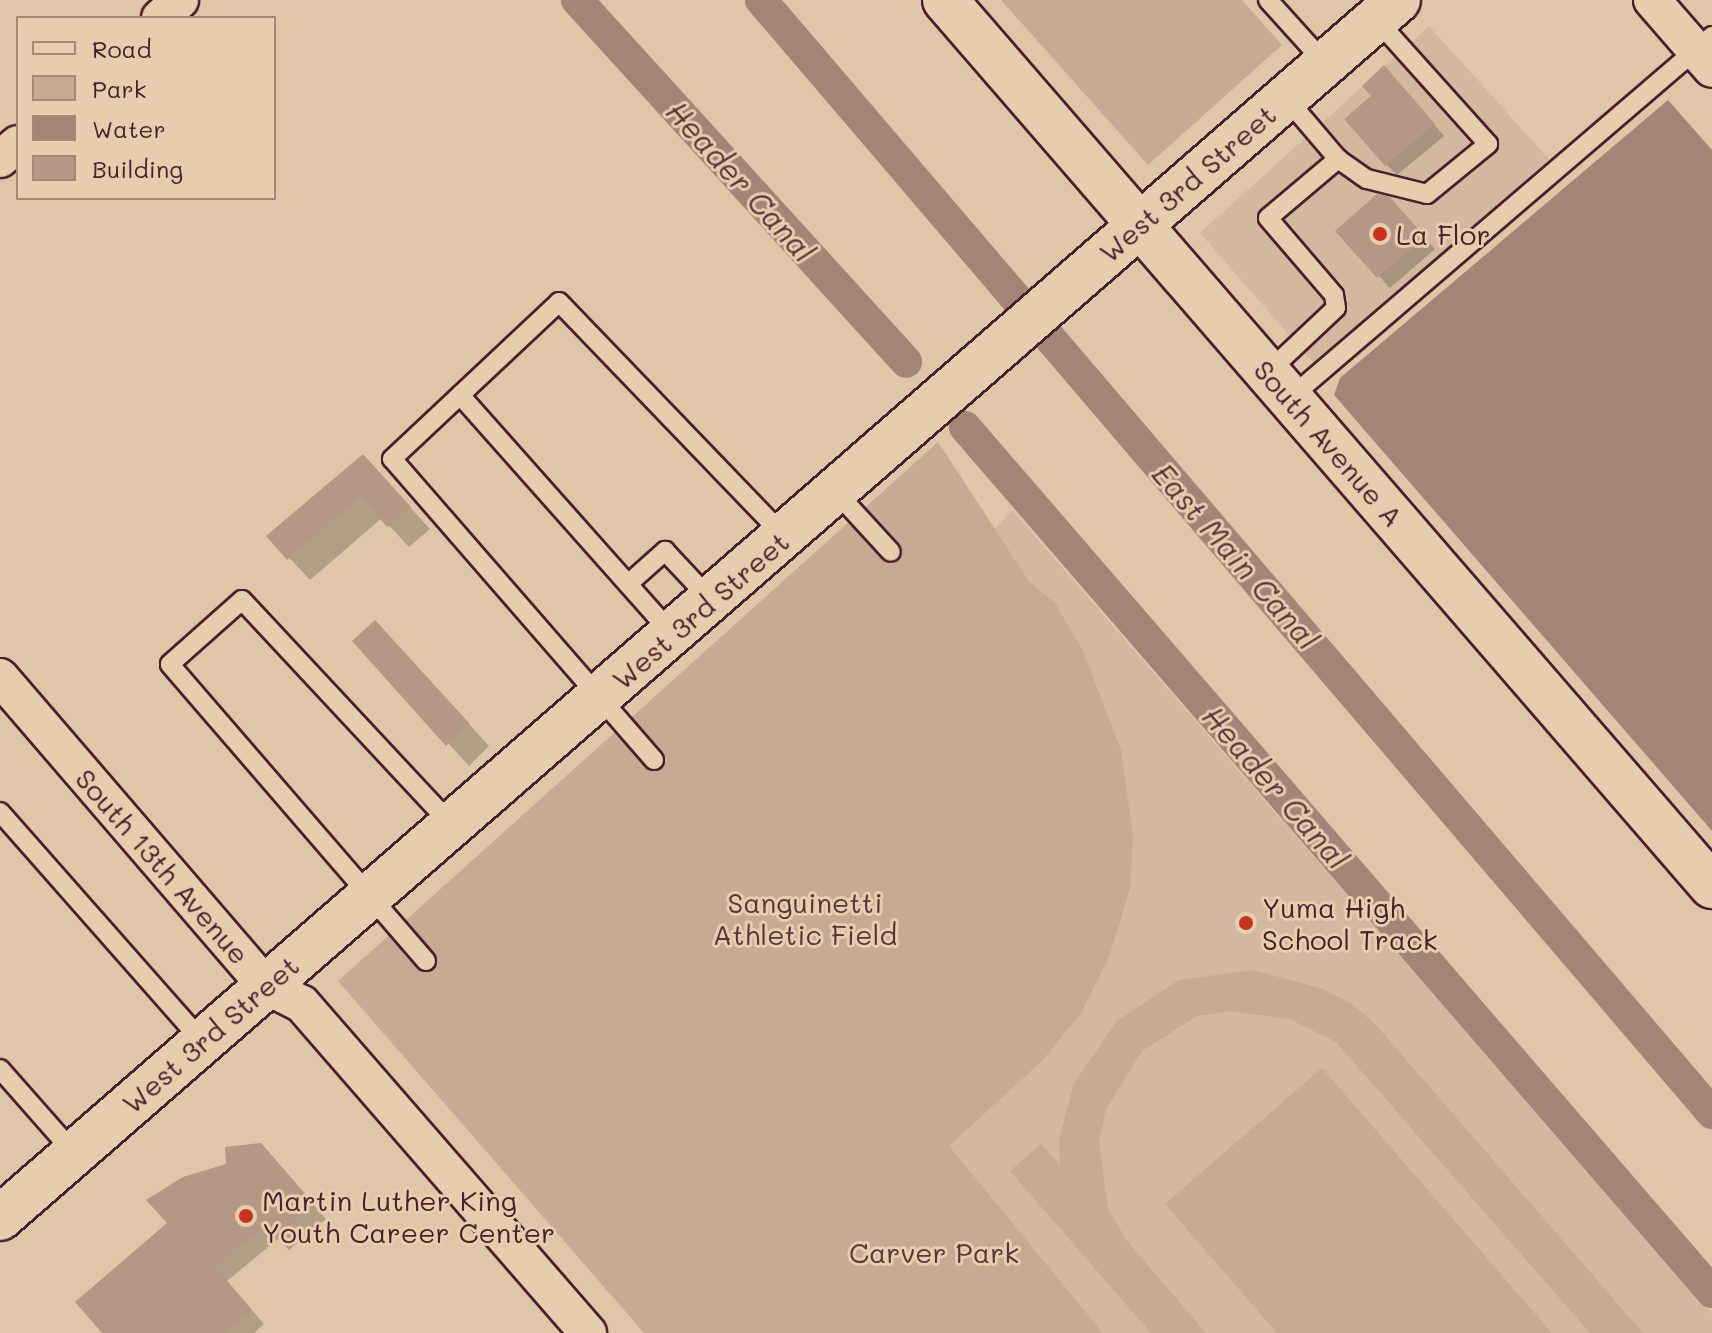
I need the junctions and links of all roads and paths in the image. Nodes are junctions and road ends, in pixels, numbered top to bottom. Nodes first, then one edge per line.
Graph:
1 (180, 0) edge
2 (945, 0) edge
3 (1268, 0) edge
4 (1652, 0) edge
5 (1387, 9) edge
6 (162, 16) edge
7 (1707, 52) edge
8 (1325, 64) junction
9 (1286, 98) junction
10 (16, 146) edge
11 (0, 159) edge
12 (1338, 159) junction
13 (1141, 224) junction
14 (1279, 385) junction
15 (460, 395) junction
16 (836, 492) junction
17 (785, 537) junction
18 (891, 552) dead end
19 (628, 584) junction
20 (711, 600) junction
21 (672, 634) junction
22 (0, 677) edge
23 (599, 698) junction
24 (654, 760) dead end
25 (0, 812) edge
26 (452, 825) junction
27 (1712, 886) edge
28 (371, 895) junction
29 (426, 961) dead end
30 (266, 986) junction
31 (202, 1041) junction
32 (0, 1069) edge
33 (74, 1153) junction
34 (0, 1218) edge
35 (588, 1333) edge

1 - 6 street
2 - 13 street, South Avenue A
3 - 8 lane
4 - 7 street
5 - 8 street, West 3rd Street
5 - 12 lane
7 - 14 lane
8 - 9 street, West 3rd Street
9 - 12 lane
9 - 13 street, West 3rd Street
10 - 11 street
12 - 14 lane
13 - 14 street, South Avenue A
13 - 16 street, West 3rd Street
14 - 27 street, South Avenue A
15 - 17 lane
15 - 19 lane
15 - 23 lane
16 - 17 street, West 3rd Street
16 - 18 lane
17 - 20 street, West 3rd Street
19 - 20 lane
19 - 21 lane
20 - 21 street, West 3rd Street
21 - 23 street, West 3rd Street
22 - 30 street, South 13th Avenue
23 - 24 lane
23 - 26 street, West 3rd Street
25 - 31 lane
26 - 28 street, West 3rd Street
26 - 28 lane
28 - 29 lane
28 - 30 street, West 3rd Street
30 - 31 street, West 3rd Street
30 - 35 street, South 13th Avenue
31 - 33 street, West 3rd Street
32 - 33 lane
33 - 34 street, West 3rd Street

